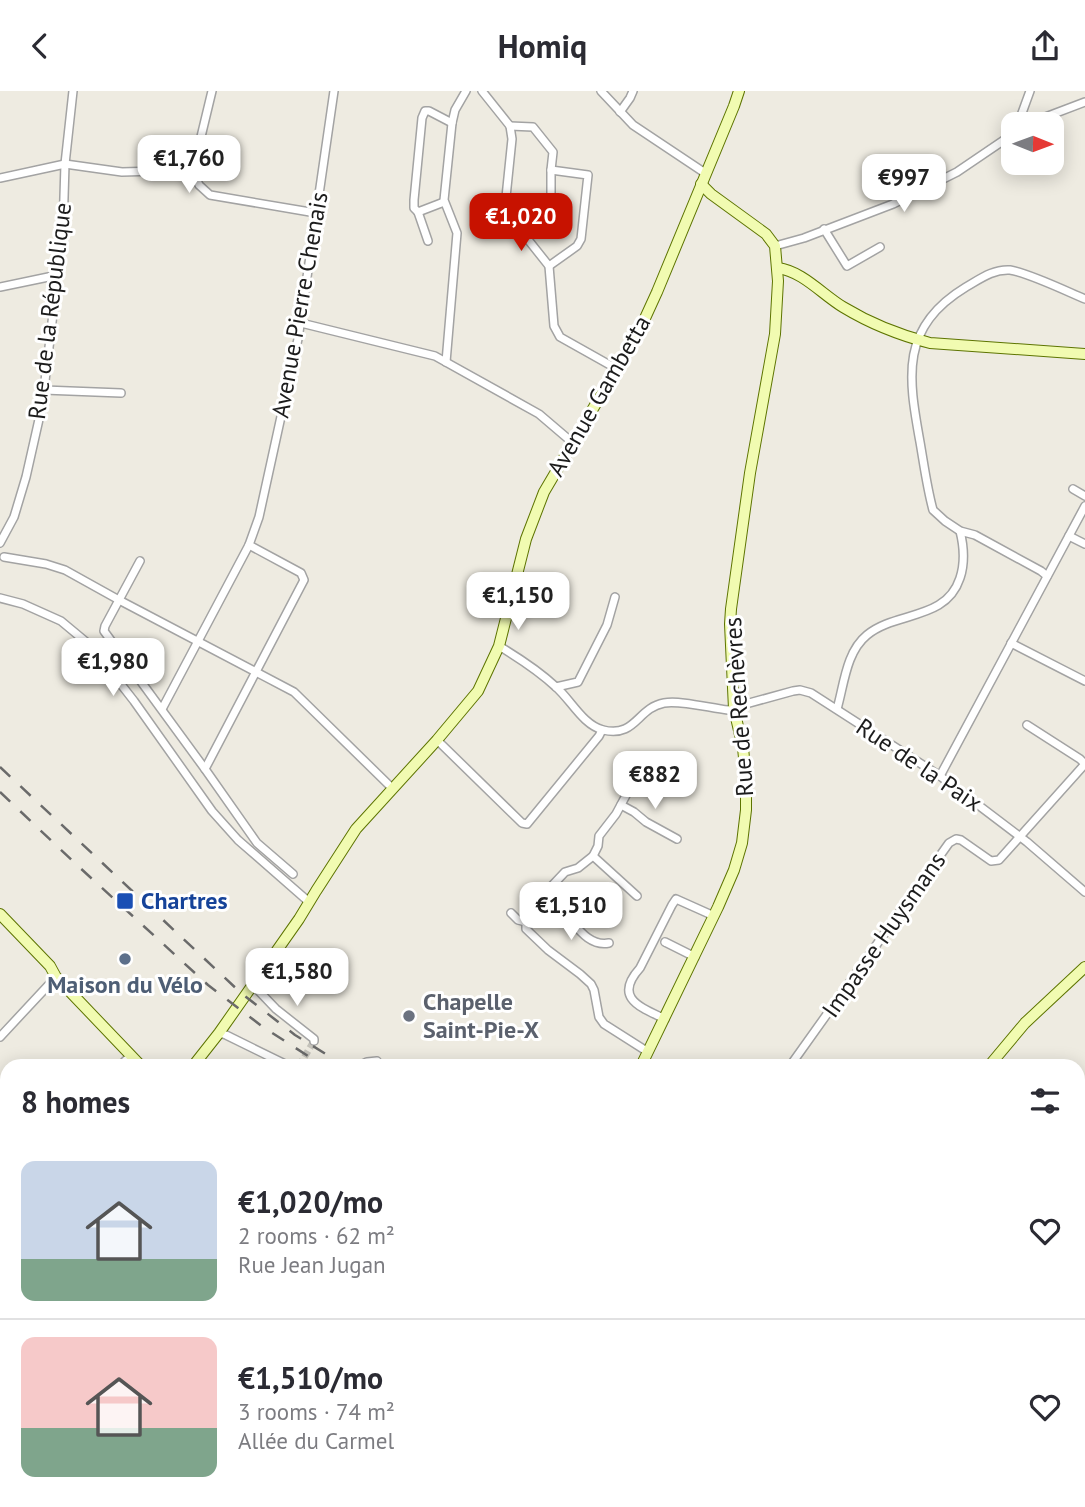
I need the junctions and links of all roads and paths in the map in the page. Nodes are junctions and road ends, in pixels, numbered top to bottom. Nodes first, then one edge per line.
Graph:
1 (73, 91) edge
2 (212, 91) edge
3 (334, 91) edge
4 (466, 91) edge
5 (482, 91) edge
6 (601, 91) edge
7 (633, 91) edge
8 (739, 91) edge
9 (1030, 91) edge
10 (1085, 102) edge
11 (620, 112) junction
12 (1022, 112) edge
13 (1059, 112) edge
14 (452, 123) junction
15 (510, 127) junction
16 (1001, 142) edge
17 (65, 164) junction
18 (193, 170) junction
19 (551, 170) junction
20 (705, 173) junction
21 (0, 179) edge
22 (701, 184) junction
23 (551, 199) dead end
24 (444, 202) junction
25 (418, 212) junction
26 (316, 213) junction
27 (824, 229) junction
28 (428, 241) dead end
29 (775, 246) junction
30 (880, 247) dead end
31 (549, 266) junction
32 (778, 268) junction
33 (58, 275) junction
34 (0, 287) edge
35 (1085, 299) edge
36 (301, 323) junction
37 (919, 340) junction
38 (1085, 354) edge
39 (446, 362) junction
40 (617, 369) junction
41 (44, 390) junction
42 (121, 393) dead end
43 (573, 443) junction
44 (1073, 489) dead end
45 (1085, 496) edge
46 (1085, 506) edge
47 (960, 531) junction
48 (1069, 536) junction
49 (0, 543) edge
50 (1085, 544) edge
51 (249, 545) junction
52 (2, 557) edge
53 (140, 561) dead end
54 (1047, 576) junction
55 (615, 597) dead end
56 (0, 598) edge
57 (119, 600) junction
58 (199, 642) junction
59 (1011, 643) junction
60 (499, 646) junction
61 (256, 672) junction
62 (1085, 681) edge
63 (556, 687) junction
64 (162, 709) junction
65 (734, 709) junction
66 (837, 709) junction
67 (1027, 725) dead end
68 (602, 730) junction
69 (437, 740) junction
70 (1085, 764) edge
71 (205, 769) junction
72 (940, 775) junction
73 (631, 786) dead end
74 (393, 789) junction
75 (621, 805) junction
76 (1019, 837) junction
77 (677, 839) dead end
78 (593, 856) junction
79 (293, 874) dead end
80 (1085, 892) edge
81 (637, 897) dead end
82 (543, 900) junction
83 (310, 902) junction
84 (511, 913) dead end
85 (0, 914) edge
86 (714, 916) junction
87 (525, 923) junction
88 (665, 942) dead end
89 (610, 943) dead end
90 (695, 957) junction
91 (1085, 967) edge
92 (55, 977) junction
93 (253, 985) junction
94 (665, 1019) junction
95 (219, 1033) junction
96 (0, 1037) edge
97 (314, 1041) dead end
98 (648, 1052) junction
99 (134, 1059) edge
100 (199, 1059) edge
101 (275, 1059) edge
102 (644, 1059) edge
103 (795, 1059) edge
104 (995, 1059) edge

1 - 17 street, Rue de la République
2 - 18 street
3 - 26 street, Avenue Pierre Chenais
4 - 14 street
5 - 15 street
6 - 11 street
7 - 11 street
8 - 20 street
9 - 12 street
10 - 13 street
11 - 20 street
14 - 24 street
14 - 25 street
15 - 19 street
15 - 31 street
16 - 27 street
17 - 18 street
17 - 21 street
17 - 33 street, Rue de la République
18 - 26 street
19 - 23 street
19 - 31 street
20 - 22 street, Avenue Gambetta
22 - 29 street
22 - 40 street, Avenue Gambetta
24 - 25 street
24 - 39 street
25 - 28 street
26 - 36 street, Avenue Pierre Chenais
27 - 29 street
27 - 30 street
29 - 32 street, Rue de Rechèvres
31 - 40 street
32 - 37 street
32 - 65 street, Rue de Rechèvres
33 - 34 street
33 - 41 street, Rue de la République
35 - 37 street
36 - 39 street
36 - 51 street, Avenue Pierre Chenais
37 - 38 street
37 - 47 street
39 - 43 street
40 - 43 street, Avenue Gambetta
41 - 42 street
41 - 49 street, Rue de la République
43 - 60 street, Avenue Gambetta
44 - 45 street
46 - 48 street
47 - 54 street
47 - 66 street
48 - 50 street
48 - 54 street
51 - 58 street, Avenue Pierre Chenais
51 - 61 street
52 - 57 street
53 - 57 street
54 - 59 street
55 - 63 street
56 - 83 street
57 - 58 street
57 - 64 street
58 - 61 street
58 - 64 street, Avenue Pierre Chenais
59 - 62 street
59 - 72 street
60 - 63 street
60 - 69 street, Avenue Gambetta
61 - 71 street
61 - 74 street
63 - 68 street
64 - 71 street
65 - 66 street, Rue de la Paix
65 - 68 street
65 - 86 street, Rue de Rechèvres
66 - 72 street, Rue de la Paix
67 - 70 street
68 - 69 street
69 - 74 street, Avenue Gambetta
70 - 76 street
71 - 79 street
72 - 76 street, Rue de la Paix
73 - 75 street
74 - 83 street, Avenue Gambetta
75 - 77 street
75 - 78 street
76 - 80 street, Rue de la Paix
76 - 103 street, Impasse Huysmans
78 - 81 street
78 - 82 street
82 - 87 street
82 - 89 street
83 - 93 street, Avenue Gambetta
84 - 87 street
85 - 92 street
86 - 90 street, Rue de Rechèvres
86 - 94 street
87 - 98 street
88 - 90 street
90 - 94 street, Rue de Rechèvres
91 - 104 street
92 - 96 street
92 - 99 street
93 - 95 street, Avenue Gambetta
93 - 97 street
94 - 98 street, Rue de Rechèvres
95 - 100 street, Avenue Gambetta
95 - 101 street
98 - 102 street, Rue de Rechèvres

